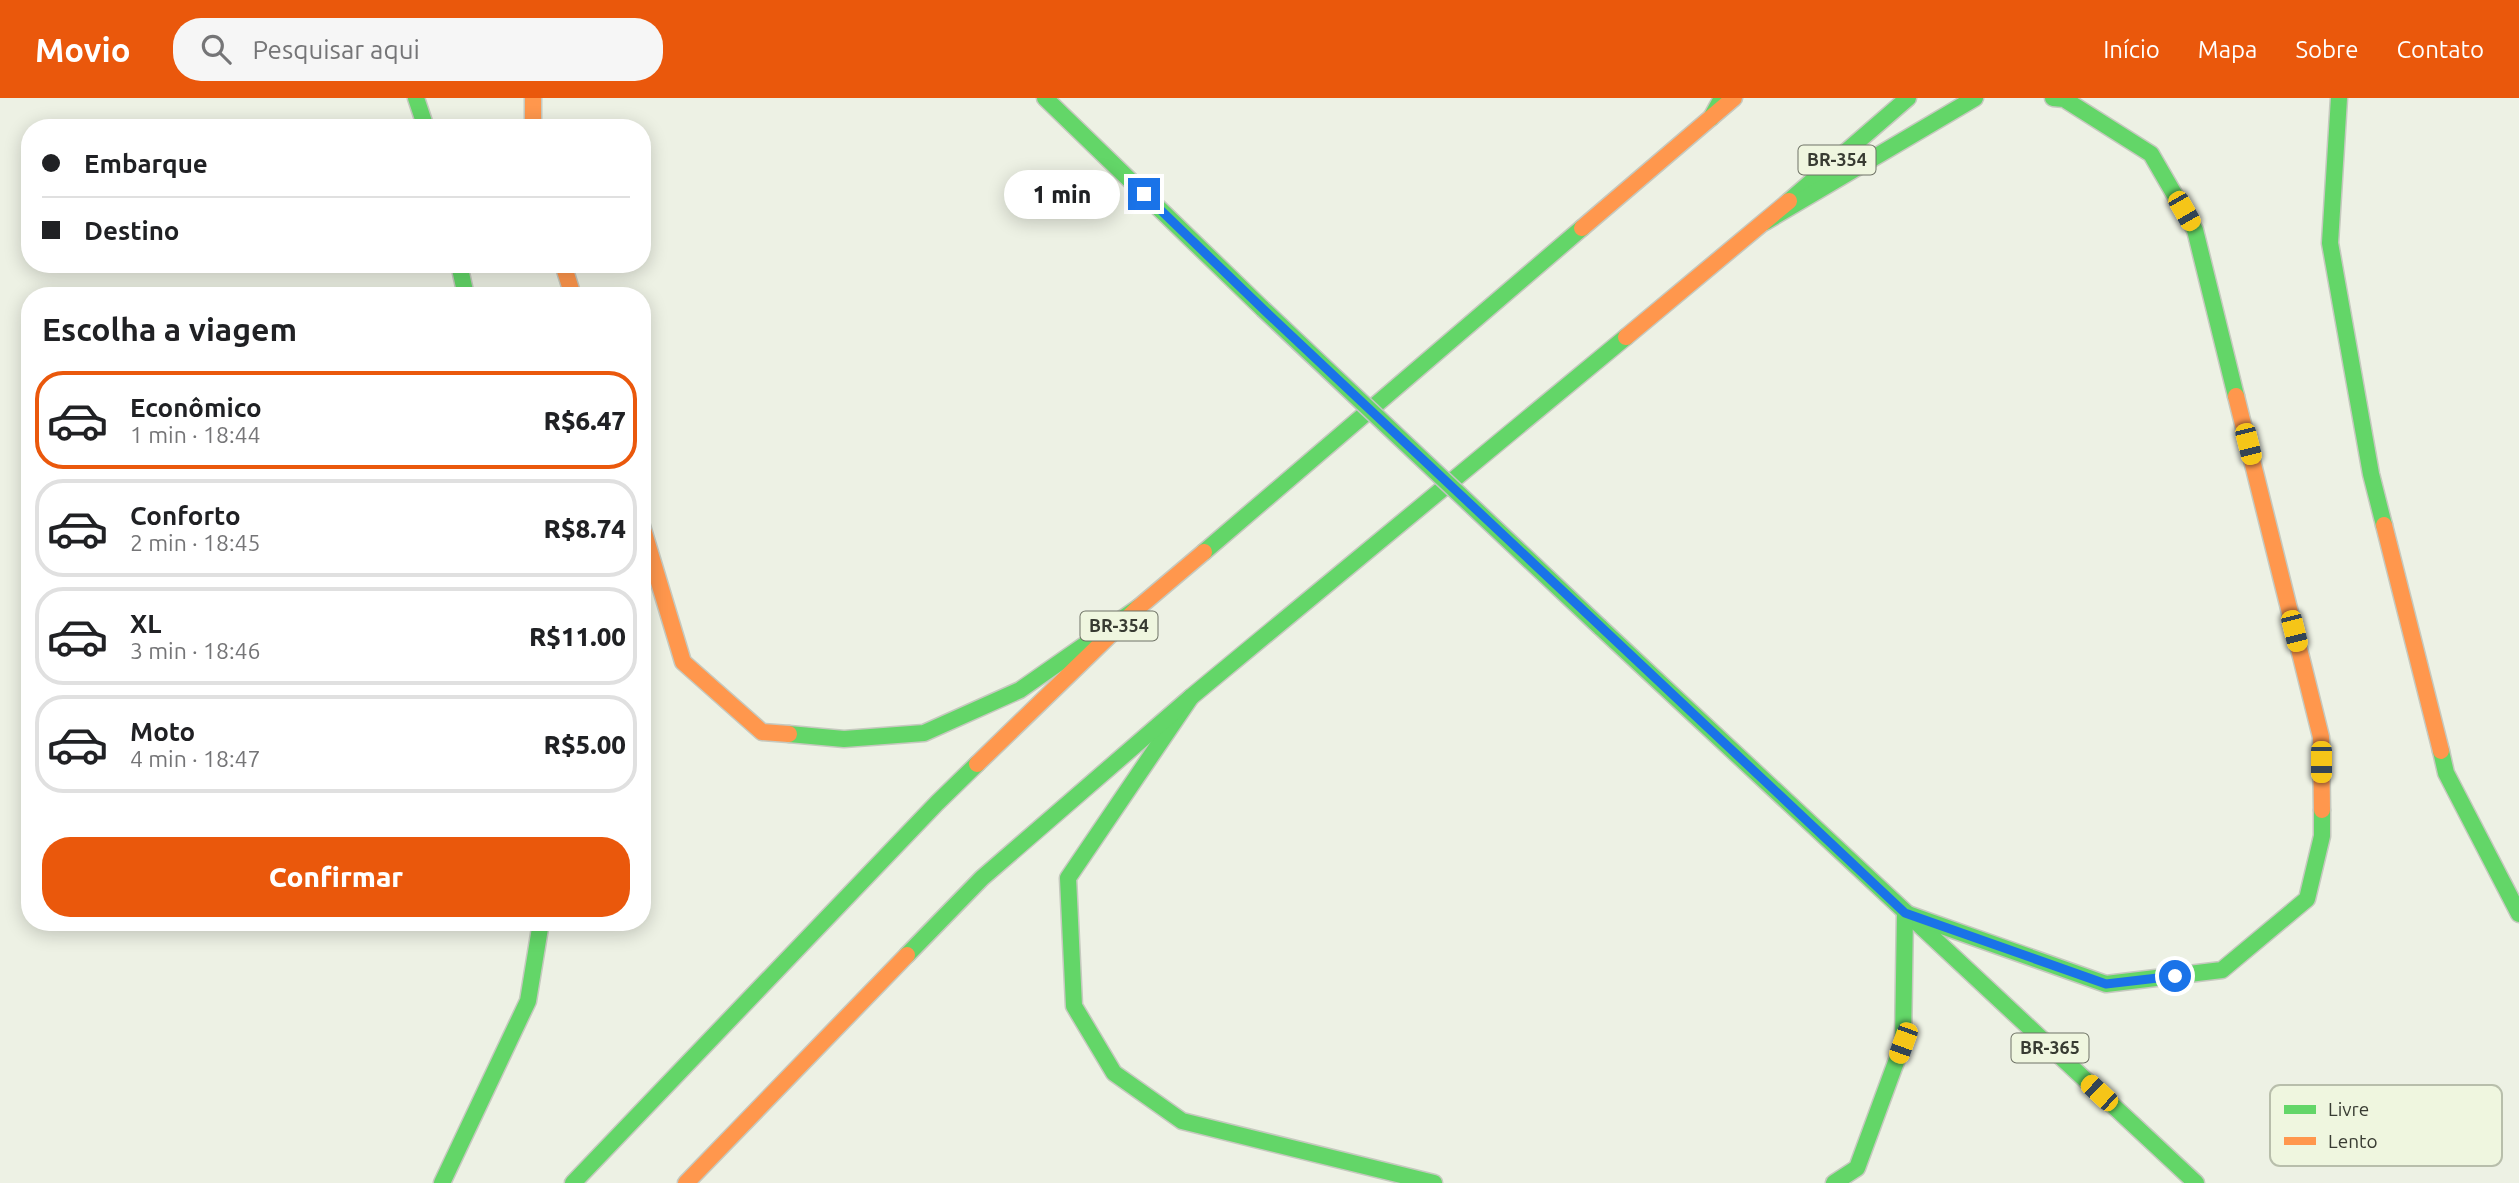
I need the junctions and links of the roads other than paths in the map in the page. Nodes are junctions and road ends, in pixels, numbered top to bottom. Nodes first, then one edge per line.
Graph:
1 (416, 98) edge
2 (533, 98) edge
3 (1045, 98) edge
4 (1722, 98) edge
5 (1734, 98) edge
6 (1908, 98) edge
7 (1975, 98) edge
8 (2053, 98) edge
9 (2339, 98) edge
10 (1711, 118) junction
11 (423, 119) edge
12 (533, 119) edge
13 (1765, 222) junction
14 (651, 556) edge
15 (1139, 607) junction
16 (1191, 697) junction
17 (1905, 913) junction
18 (2519, 914) edge
19 (540, 931) edge
20 (442, 1183) edge
21 (573, 1183) edge
22 (686, 1183) edge
23 (1434, 1183) edge
24 (1834, 1183) edge
25 (2196, 1183) edge

1 - 11 main road
2 - 12 main road
3 - 17 main road, BR-365, bridge
4 - 10 main road
5 - 10 main road, BR-354
6 - 13 main road, BR-354
7 - 13 main road
8 - 17 main road
9 - 18 main road
10 - 15 main road, BR-354
13 - 16 main road, BR-354
14 - 15 main road
15 - 21 main road, BR-354
16 - 22 main road, BR-354
16 - 23 main road
17 - 24 main road
17 - 25 main road, BR-365
19 - 20 main road

